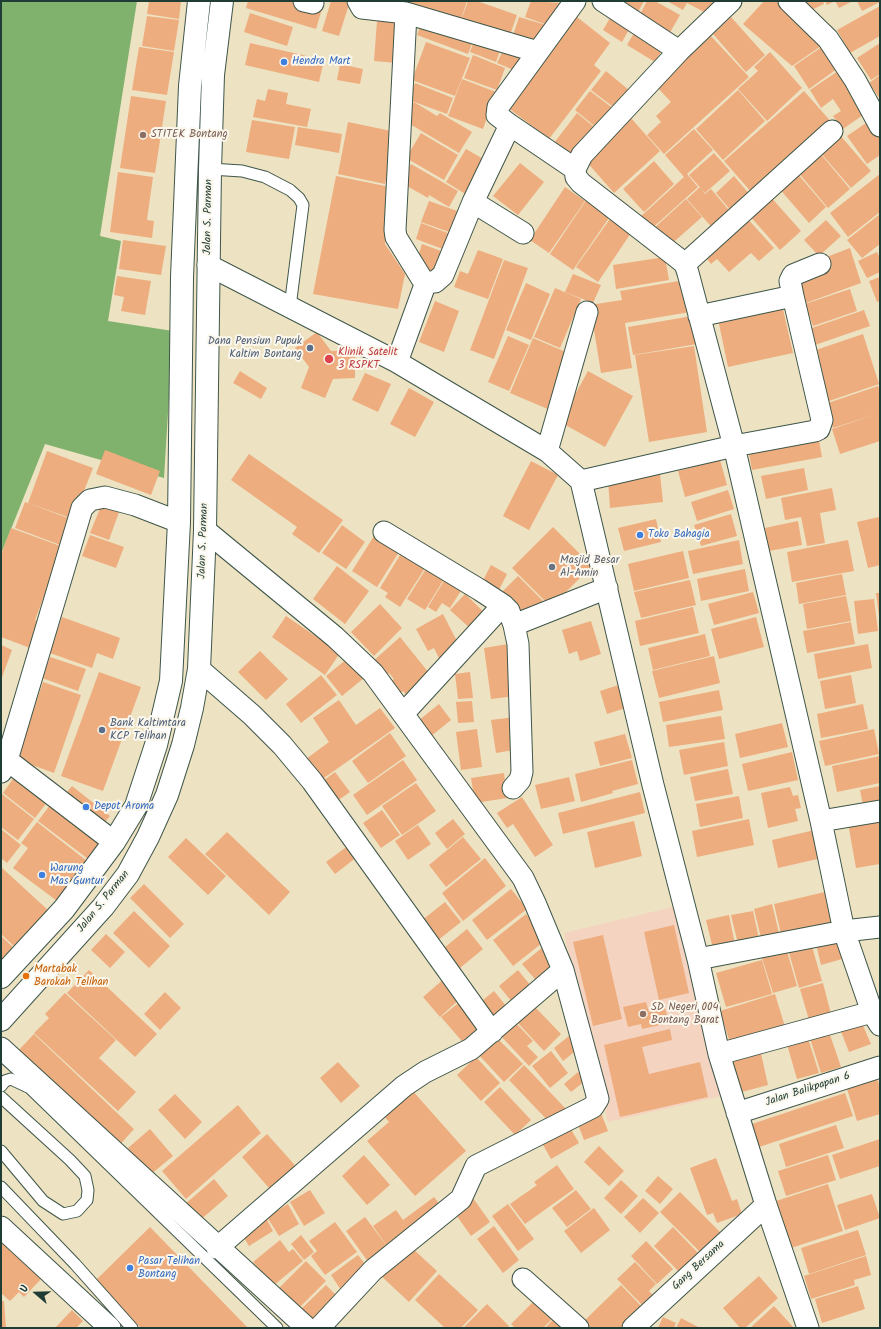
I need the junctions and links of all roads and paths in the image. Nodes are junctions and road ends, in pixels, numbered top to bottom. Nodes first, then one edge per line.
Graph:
1 (199, 1) edge
2 (222, 1) edge
3 (358, 1) edge
4 (575, 1) edge
5 (603, 1) edge
6 (731, 1) edge
7 (789, 1) edge
8 (406, 13) junction
9 (679, 51) junction
10 (538, 52) junction
11 (510, 125) junction
12 (880, 126) edge
13 (832, 131) dead end
14 (210, 169) junction
15 (575, 169) junction
16 (473, 202) junction
17 (523, 233) dead end
18 (685, 264) junction
19 (820, 264) dead end
20 (208, 266) junction
21 (426, 282) junction
22 (793, 296) junction
23 (290, 307) junction
24 (587, 312) dead end
25 (699, 316) junction
26 (397, 362) junction
27 (734, 446) junction
28 (547, 452) junction
29 (581, 481) junction
30 (179, 522) junction
31 (205, 530) junction
32 (384, 532) dead end
33 (606, 588) junction
34 (503, 605) junction
35 (514, 625) junction
36 (199, 669) junction
37 (403, 714) junction
38 (4, 766) edge
39 (513, 788) dead end
40 (880, 811) edge
41 (821, 821) junction
42 (114, 842) junction
43 (880, 927) edge
44 (844, 931) junction
45 (698, 959) junction
46 (563, 970) junction
47 (1, 977) edge
48 (876, 1018) edge
49 (1, 1020) edge
50 (492, 1032) junction
51 (1, 1048) edge
52 (719, 1054) junction
53 (880, 1067) edge
54 (1, 1086) edge
55 (1, 1097) edge
56 (737, 1113) junction
57 (1, 1151) edge
58 (1, 1188) edge
59 (766, 1205) junction
60 (1, 1227) edge
61 (217, 1248) junction
62 (522, 1279) dead end
63 (110, 1328) edge
64 (132, 1328) edge
65 (277, 1328) edge
66 (307, 1328) edge
67 (319, 1328) edge
68 (578, 1328) edge
69 (633, 1328) edge
70 (808, 1328) edge

1 - 30 main road
2 - 14 main road, Jalan S. Parman
3 - 8 street
4 - 10 street
5 - 9 street
6 - 9 street
7 - 12 street
8 - 10 street
8 - 21 street
9 - 15 street
10 - 11 street
11 - 15 street
11 - 16 street
13 - 18 street
14 - 20 main road, Jalan S. Parman
14 - 23 lane
15 - 18 street
16 - 17 street
16 - 21 street
18 - 25 street
19 - 22 street
20 - 23 street
20 - 31 main road, Jalan S. Parman
21 - 26 street
22 - 25 street
22 - 27 street
23 - 26 street
24 - 28 street
25 - 27 street
26 - 28 street
27 - 29 street
27 - 41 street
28 - 29 street
29 - 33 street
30 - 38 street
30 - 42 main road
31 - 36 main road, Jalan S. Parman
31 - 37 street
32 - 34 street
33 - 35 street
33 - 45 street
34 - 35 street
34 - 37 street
35 - 39 street
36 - 49 main road, Jalan S. Parman
36 - 50 street
37 - 46 street
38 - 42 street
40 - 41 street
41 - 44 street
42 - 47 main road
43 - 44 street
44 - 45 street
44 - 48 street
45 - 52 street
46 - 50 street
46 - 67 street
48 - 52 street
50 - 61 street
51 - 61 street
52 - 56 street
53 - 56 street, Jalan Balikpapan 6
54 - 65 lane
55 - 57 lane
56 - 59 street
58 - 64 lane
59 - 69 street, Gang Bersama
59 - 70 street
60 - 63 street
61 - 66 street
62 - 68 street

